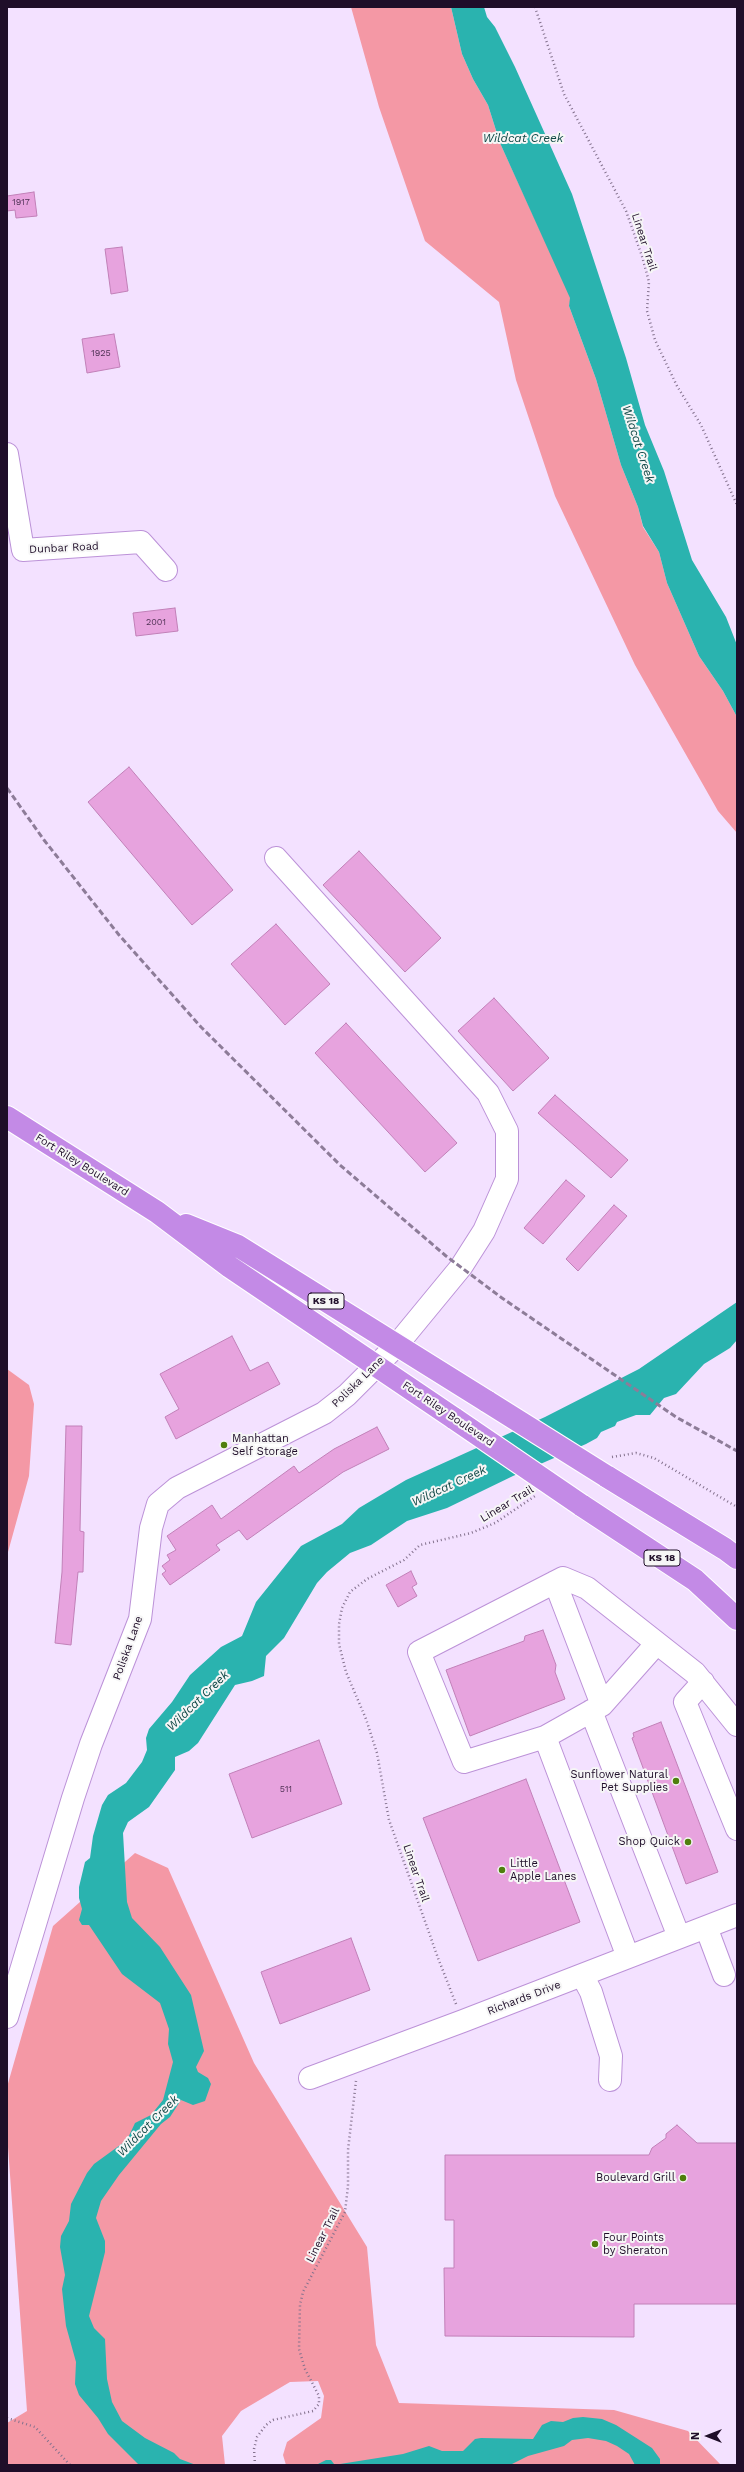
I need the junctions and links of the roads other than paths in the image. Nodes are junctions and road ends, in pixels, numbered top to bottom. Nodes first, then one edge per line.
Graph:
1 (7, 454) edge
2 (166, 570) dead end
3 (276, 858) dead end
4 (7, 1117) edge
5 (157, 1212) junction
6 (396, 1346) junction
7 (376, 1365) junction
8 (737, 1558) edge
9 (555, 1582) junction
10 (737, 1619) edge
11 (657, 1643) junction
12 (703, 1682) junction
13 (596, 1708) junction
14 (737, 1725) edge
15 (545, 1737) junction
16 (730, 1793) edge
17 (737, 1829) edge
18 (737, 1915) edge
19 (706, 1927) junction
20 (679, 1937) junction
21 (628, 1958) junction
22 (582, 1975) junction
23 (724, 1975) dead end
24 (7, 2017) edge
25 (310, 2078) dead end
26 (610, 2080) dead end

1 - 2 street, Dunbar Road
3 - 6 street, Poliska Lane
4 - 5 highway, Fort Riley Boulevard / KS 18
5 - 6 highway, Fort Riley Boulevard / KS 18
5 - 7 highway, Fort Riley Boulevard / KS 18
6 - 7 street, Poliska Lane
6 - 8 highway, Fort Riley Boulevard / KS 18, bridge
7 - 10 highway, Fort Riley Boulevard / KS 18, bridge
7 - 24 street, Poliska Lane
9 - 11 street
9 - 13 street
9 - 15 street
11 - 12 street
11 - 13 street
12 - 14 street
12 - 16 street
13 - 15 street
13 - 20 street
15 - 21 street
16 - 17 street
18 - 19 street, Richards Drive
19 - 20 street, Richards Drive
19 - 23 street
20 - 21 street, Richards Drive
21 - 22 street, Richards Drive
22 - 25 street, Richards Drive
22 - 26 street

